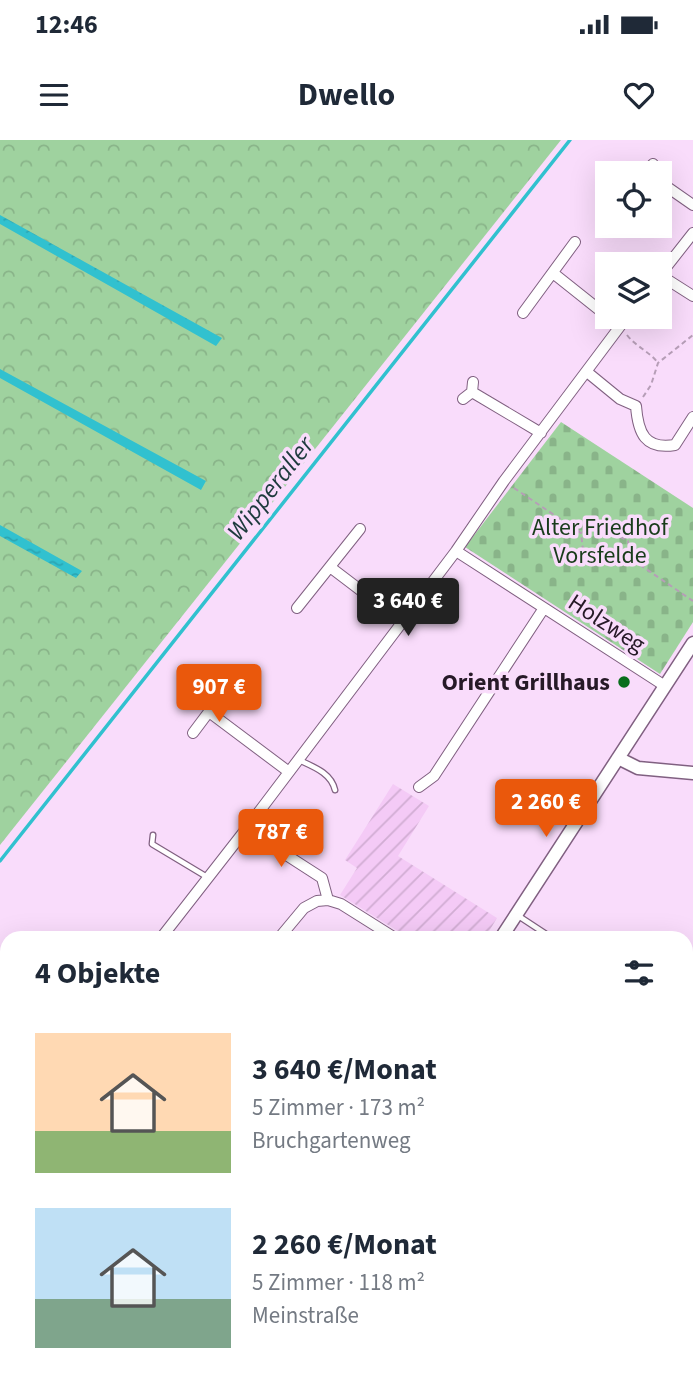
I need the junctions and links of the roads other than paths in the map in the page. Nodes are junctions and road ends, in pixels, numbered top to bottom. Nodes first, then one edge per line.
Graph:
1 (672, 190) edge
2 (693, 205) edge
3 (693, 233) edge
4 (575, 242) dead end
5 (672, 260) edge
6 (553, 273) junction
7 (672, 283) edge
8 (693, 296) edge
9 (595, 306) edge
10 (523, 313) dead end
11 (618, 329) edge
12 (587, 372) junction
13 (463, 399) dead end
14 (693, 417) edge
15 (541, 433) junction
16 (360, 529) dead end
17 (456, 551) junction
18 (330, 567) junction
19 (297, 608) dead end
20 (544, 608) junction
21 (401, 621) junction
22 (693, 643) edge
23 (665, 686) junction
24 (220, 697) dead end
25 (209, 712) junction
26 (194, 733) dead end
27 (618, 758) junction
28 (298, 759) junction
29 (289, 772) junction
30 (693, 773) edge
31 (419, 787) dead end
32 (335, 790) dead end
33 (246, 829) junction
34 (153, 835) dead end
35 (208, 878) junction
36 (328, 900) junction
37 (516, 915) junction
38 (166, 931) edge
39 (285, 931) edge
40 (384, 931) edge
41 (506, 931) edge
42 (541, 931) edge

1 - 2 street
3 - 5 street
4 - 6 street
6 - 9 street
6 - 10 street
7 - 8 street
11 - 12 street
12 - 14 street
12 - 15 street
13 - 15 street
15 - 17 street
16 - 18 street
17 - 20 street, Holzweg
17 - 21 street
18 - 19 street
18 - 21 street
20 - 23 street, Holzweg
20 - 31 street
21 - 28 street
22 - 23 street
23 - 27 street
24 - 25 street
25 - 26 street
25 - 29 street
27 - 30 street
27 - 37 street
28 - 29 street
28 - 32 lane
29 - 33 street
33 - 35 street
33 - 36 street
34 - 35 lane
35 - 38 street
36 - 39 street
36 - 40 street
37 - 41 street
37 - 42 lane

